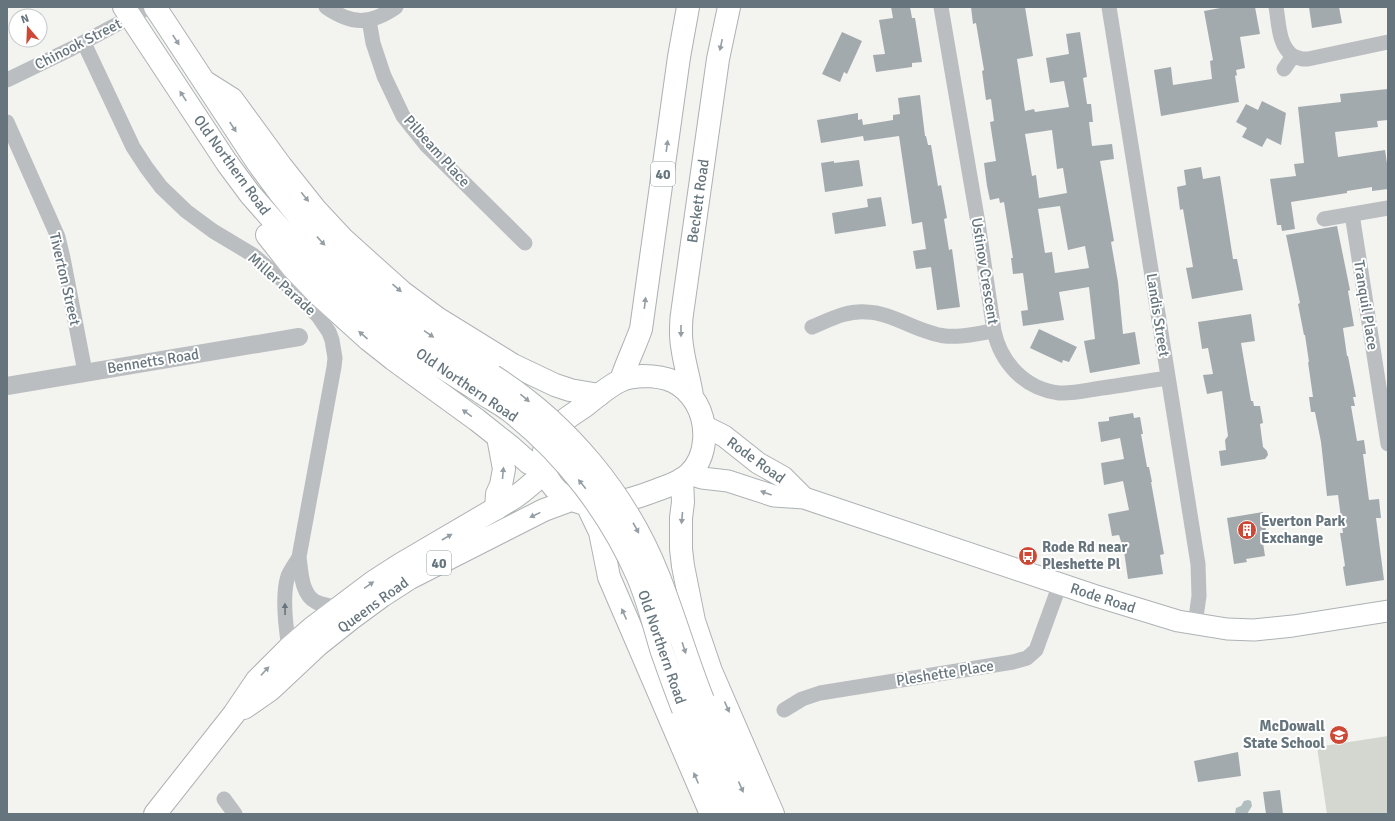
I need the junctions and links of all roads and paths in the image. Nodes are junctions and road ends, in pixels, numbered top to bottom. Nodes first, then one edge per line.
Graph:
1 (155, 7) edge
2 (326, 7) edge
3 (396, 7) edge
4 (688, 7) edge
5 (729, 7) edge
6 (941, 7) edge
7 (1109, 7) edge
8 (1276, 7) edge
9 (134, 11) edge
10 (368, 20) junction
11 (1388, 42) edge
12 (84, 43) junction
13 (1293, 56) junction
14 (1284, 69) dead end
15 (7, 80) edge
16 (205, 82) junction
17 (7, 122) edge
18 (227, 163) junction
19 (1388, 208) edge
20 (1352, 214) junction
21 (1324, 219) dead end
22 (525, 243) dead end
23 (812, 327) dead end
24 (994, 331) junction
25 (299, 337) dead end
26 (85, 372) junction
27 (1168, 378) junction
28 (622, 380) junction
29 (487, 384) junction
30 (7, 386) edge
31 (599, 395) junction
32 (692, 396) junction
33 (704, 426) junction
34 (1387, 426) edge
35 (498, 437) junction
36 (1388, 444) edge
37 (545, 470) junction
38 (686, 476) junction
39 (804, 498) junction
40 (579, 502) junction
41 (496, 509) junction
42 (299, 557) junction
43 (1060, 584) junction
44 (338, 608) junction
45 (1388, 611) edge
46 (1195, 624) junction
47 (288, 648) junction
48 (784, 710) dead end
49 (234, 714) junction
50 (224, 799) dead end
51 (155, 814) edge
52 (235, 814) edge
53 (711, 814) edge
54 (730, 814) edge
55 (753, 814) edge
56 (773, 814) edge

1 -> 16 main road, Old Northern Road
2 - 10 street
3 - 10 street
28 -> 4 main road, 40
5 -> 32 main road, Beckett Road
6 - 24 street, Ustinov Crescent
7 - 27 street, Landis Street
8 - 13 street
9 - 12 street, Chinook Street
18 -> 9 main road, Old Northern Road
10 - 22 street, Pilbeam Place
11 - 13 street
12 - 15 street, Chinook Street
12 - 42 street, Miller Parade
13 - 14 street
16 -> 29 main road, Old Northern Road
16 -> 31 main road
17 - 26 street, Tiverton Street
18 - 29 main road, Old Northern Road
35 -> 18 main road
19 - 20 street
20 - 21 street
20 - 34 street, Tranquil Place
23 - 24 street
24 - 27 street, Ustinov Crescent
25 - 26 street, Bennetts Road
26 - 30 street, Bennetts Road
27 - 46 street, Landis Street
28 - 31 main road
28 - 32 main road
54 -> 29 main road, Old Northern Road, bridge
29 -> 55 main road, Old Northern Road, bridge
31 - 37 main road
32 - 33 main road
33 - 38 main road
33 - 39 main road, Rode Road
34 - 36 street, Tranquil Place
35 - 37 main road
41 -> 35 main road
37 - 40 main road
37 - 41 main road, Queens Road / 40
39 -> 38 main road, Rode Road
38 - 40 main road, 40
38 -> 56 main road
39 - 43 main road, Rode Road
40 -> 49 main road, Queens Road / 40
53 -> 40 main road
44 -> 41 main road, Queens Road / 40
42 - 44 street, Miller Parade
47 -> 42 street, Miller Parade
43 - 46 main road, Rode Road
43 - 48 street, Pleshette Place
44 - 47 main road, Queens Road / 40
45 - 46 main road, Rode Road
49 -> 47 main road, Queens Road / 40
49 - 51 main road, Queens Road / 40
50 - 52 street

